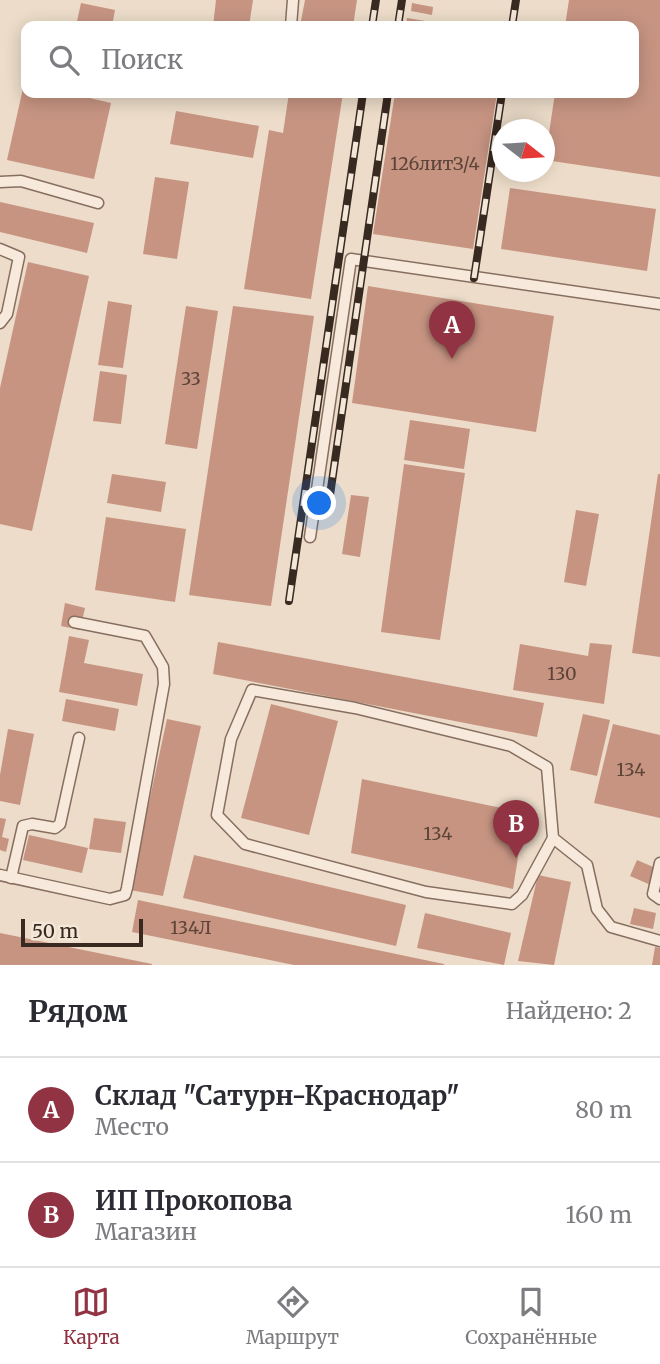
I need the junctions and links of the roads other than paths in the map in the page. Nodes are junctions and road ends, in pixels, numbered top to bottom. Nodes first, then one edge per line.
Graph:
1 (293, 0) edge
2 (291, 21) edge
3 (0, 182) edge
4 (98, 203) dead end
5 (0, 249) edge
6 (660, 304) edge
7 (0, 323) edge
8 (310, 537) dead end
9 (74, 622) dead end
10 (79, 738) dead end
11 (553, 838) junction
12 (660, 863) edge
13 (0, 875) edge
14 (11, 878) junction
15 (660, 899) edge
16 (660, 941) edge

1 - 2 lane
3 - 4 lane
5 - 7 lane
6 - 8 lane
9 - 14 lane
10 - 14 lane
11 - 11 lane
11 - 16 lane
12 - 15 lane
13 - 14 lane

